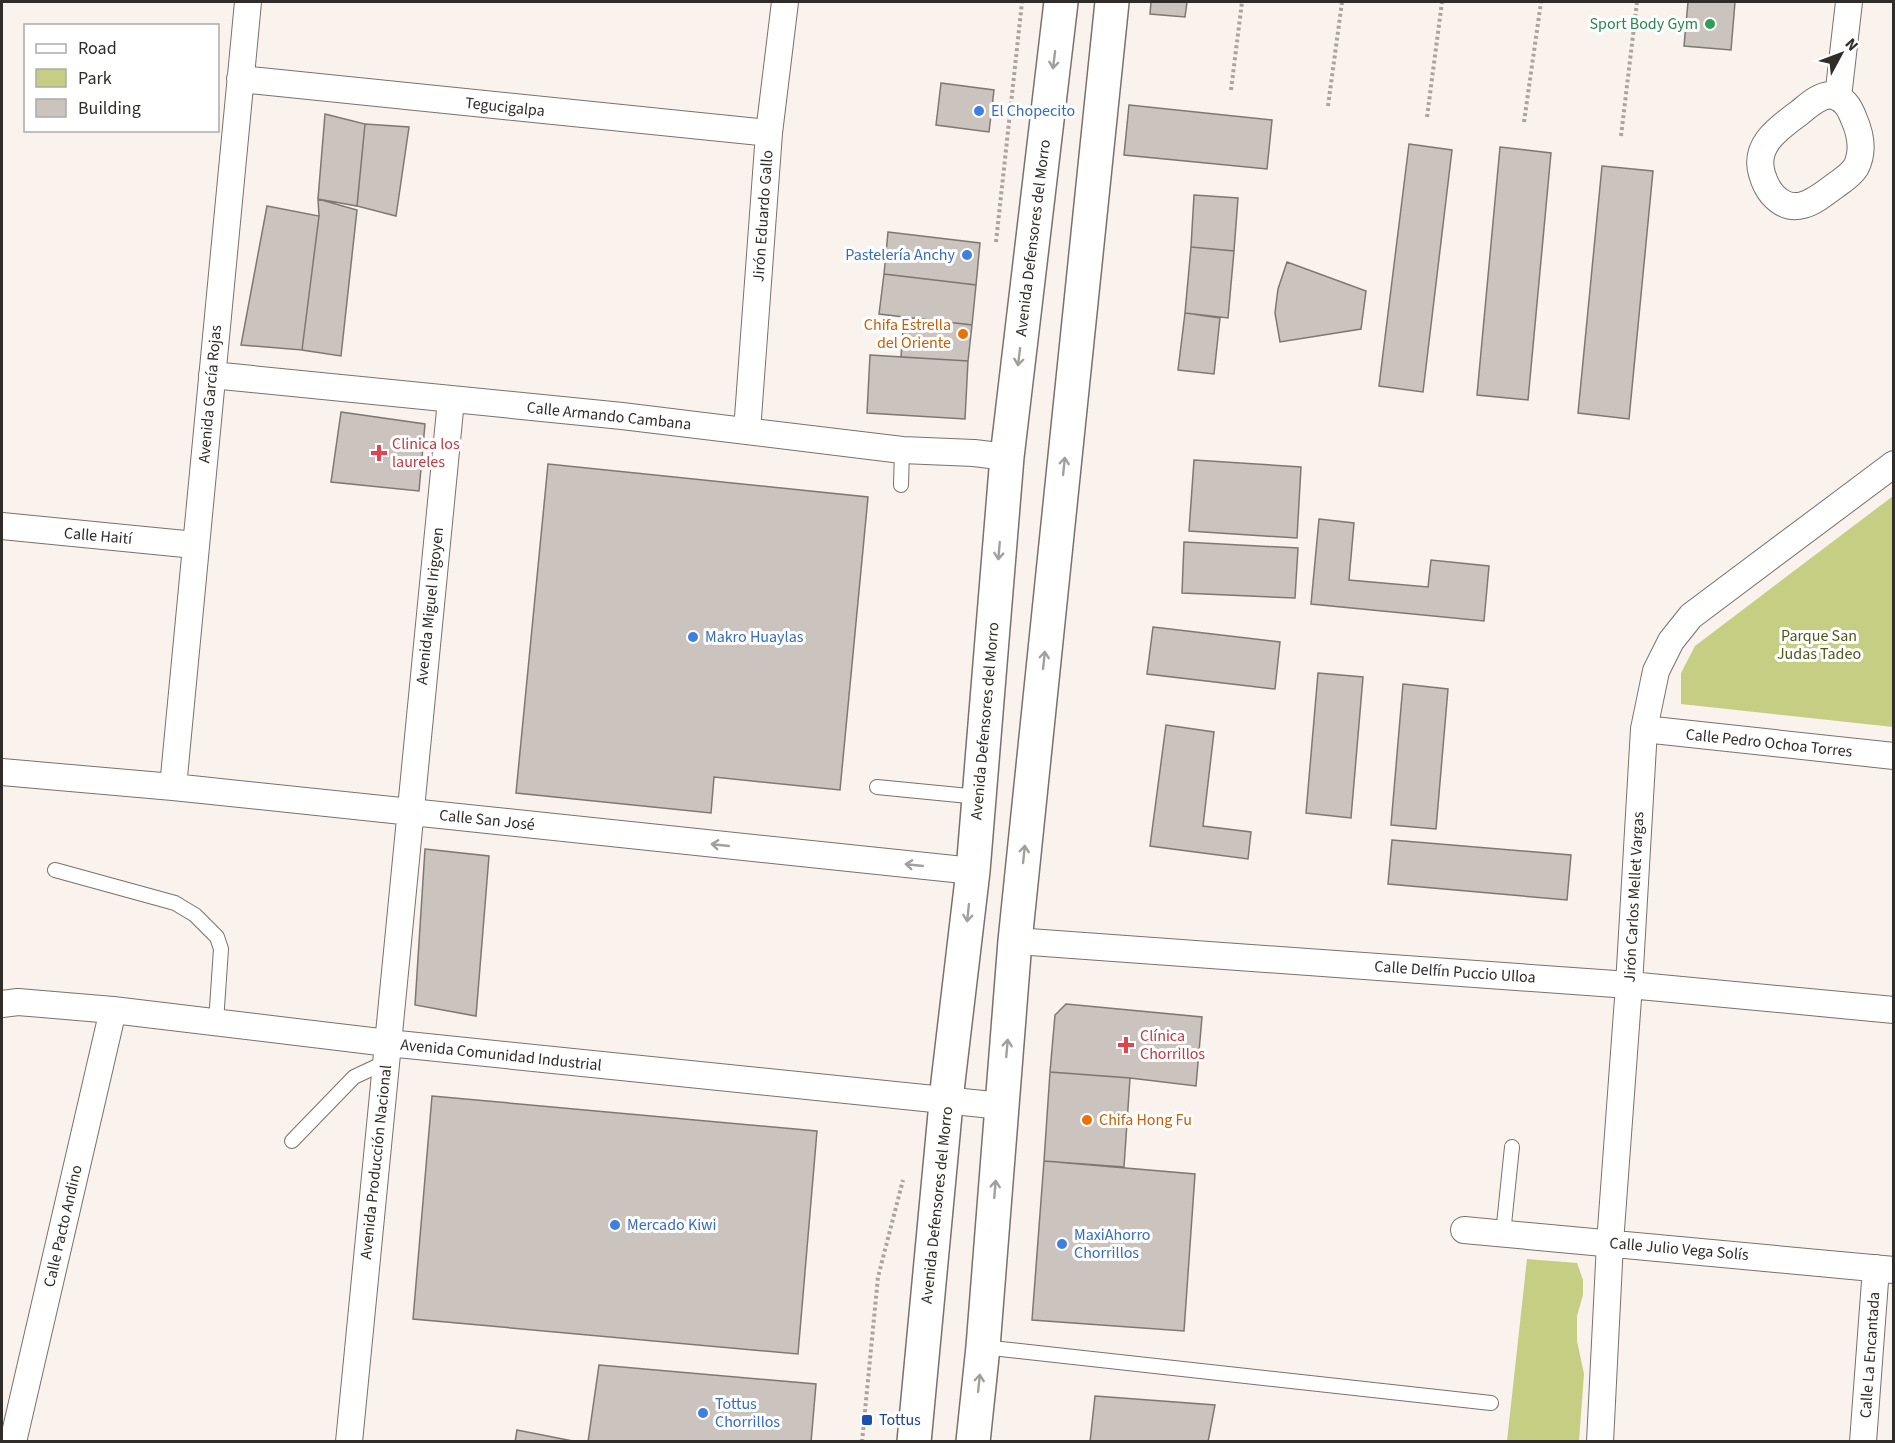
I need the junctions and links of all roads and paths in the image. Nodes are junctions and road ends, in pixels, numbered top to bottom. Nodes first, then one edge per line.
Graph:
1 (248, 2) edge
2 (785, 2) edge
3 (1061, 2) edge
4 (1112, 2) edge
5 (1242, 2) edge
6 (1342, 2) edge
7 (1442, 2) edge
8 (1541, 2) edge
9 (1637, 2) edge
10 (1849, 2) edge
11 (240, 79) junction
12 (1231, 90) dead end
13 (1838, 97) junction
14 (1328, 106) dead end
15 (1427, 117) dead end
16 (1524, 122) dead end
17 (769, 133) junction
18 (1621, 136) dead end
19 (212, 375) junction
20 (451, 400) junction
21 (747, 430) junction
22 (902, 450) junction
23 (1007, 457) junction
24 (1893, 464) edge
25 (901, 484) dead end
26 (2, 526) edge
27 (195, 545) junction
28 (1644, 729) junction
29 (1893, 756) edge
30 (2, 772) edge
31 (173, 787) junction
32 (878, 787) dead end
33 (979, 797) junction
34 (410, 812) junction
35 (56, 870) dead end
36 (973, 871) junction
37 (1016, 941) junction
38 (1629, 985) junction
39 (2, 1004) edge
40 (113, 1010) junction
41 (1893, 1010) edge
42 (216, 1022) junction
43 (387, 1052) junction
44 (947, 1100) junction
45 (1002, 1106) junction
46 (292, 1141) dead end
47 (1512, 1147) dead end
48 (1464, 1230) dead end
49 (1503, 1234) junction
50 (1610, 1243) junction
51 (1885, 1269) edge
52 (982, 1347) junction
53 (1491, 1403) dead end
54 (13, 1442) edge
55 (349, 1442) edge
56 (914, 1442) edge
57 (973, 1442) edge
58 (1600, 1442) edge
59 (1863, 1442) edge

1 - 11 street, Avenida García Rojas
2 - 17 street, Jirón Eduardo Gallo
3 -> 23 main road, Avenida Defensores del Morro
37 -> 4 main road
5 - 12 path
6 - 14 path
7 - 15 path
8 - 16 path
9 - 18 path
10 - 13 street
11 - 17 street, Tegucigalpa
11 - 19 street, Avenida García Rojas
13 - 13 street
17 - 21 street, Jirón Eduardo Gallo
19 - 20 street, Calle Armando Cambana
19 - 27 street, Avenida García Rojas
20 - 21 street, Calle Armando Cambana
20 - 34 street, Avenida Miguel Irigoyen
21 - 22 street, Calle Armando Cambana
22 - 23 street, Calle Armando Cambana
22 - 25 lane
23 -> 33 main road, Avenida Defensores del Morro
24 - 28 street, Jirón Carlos Mellet Vargas
26 - 27 street, Calle Haití
27 - 31 street, Avenida García Rojas
28 - 29 street, Calle Pedro Ochoa Torres
28 - 38 street, Jirón Carlos Mellet Vargas
30 - 31 street, Calle San José
31 - 34 street, Calle San José
32 - 33 lane
33 - 36 main road, Avenida Defensores del Morro
36 -> 34 street, Calle San José
34 - 43 street, Avenida Producción Nacional
35 - 42 lane
36 -> 44 main road, Avenida Defensores del Morro
37 - 38 street, Calle Delfín Puccio Ulloa
45 -> 37 main road
38 - 41 street, Calle Delfín Puccio Ulloa
38 - 50 street, Jirón Carlos Mellet Vargas
39 - 40 street, Avenida Comunidad Industrial
40 - 42 street, Avenida Comunidad Industrial
40 - 54 street, Calle Pacto Andino
42 - 43 street, Avenida Comunidad Industrial
43 - 44 street, Avenida Comunidad Industrial
43 - 46 lane
43 - 55 street, Avenida Producción Nacional
44 - 45 street, Avenida Comunidad Industrial
44 - 56 main road, Avenida Defensores del Morro
52 -> 45 main road
47 - 49 lane
48 - 49 street, Calle Julio Vega Solís
49 - 50 street, Calle Julio Vega Solís
50 - 51 street, Calle Julio Vega Solís
50 - 58 street, Jirón Carlos Mellet Vargas
51 - 59 street, Calle La Encantada
52 - 53 lane
57 -> 52 main road

